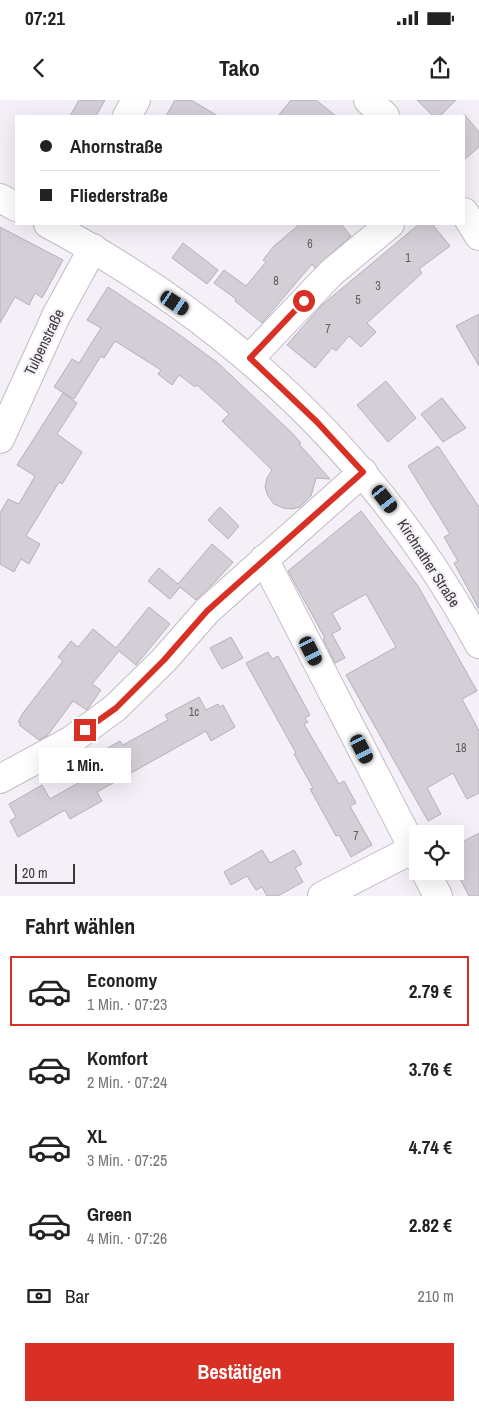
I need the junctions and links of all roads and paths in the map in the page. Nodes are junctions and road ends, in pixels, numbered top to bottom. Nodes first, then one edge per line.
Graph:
1 (136, 100) edge
2 (368, 100) edge
3 (128, 115) edge
4 (384, 115) edge
5 (0, 198) edge
6 (15, 206) edge
7 (465, 214) edge
8 (389, 225) edge
9 (59, 226) edge
10 (479, 236) edge
11 (93, 248) junction
12 (250, 358) junction
13 (0, 439) edge
14 (363, 472) junction
15 (264, 560) junction
16 (479, 644) edge
17 (0, 779) edge
18 (409, 842) edge
19 (409, 862) edge
20 (429, 880) edge
21 (322, 896) edge
22 (438, 896) edge

1 - 3 street
2 - 4 street
5 - 6 street
7 - 10 street
8 - 12 street
9 - 11 street, Kirchrather Straße
11 - 12 street, Kirchrather Straße
11 - 13 street, Tulpenstraße
12 - 14 street, Kirchrather Straße
14 - 15 street
14 - 16 street, Kirchrather Straße
15 - 17 street
15 - 18 street
19 - 21 street
20 - 22 street

